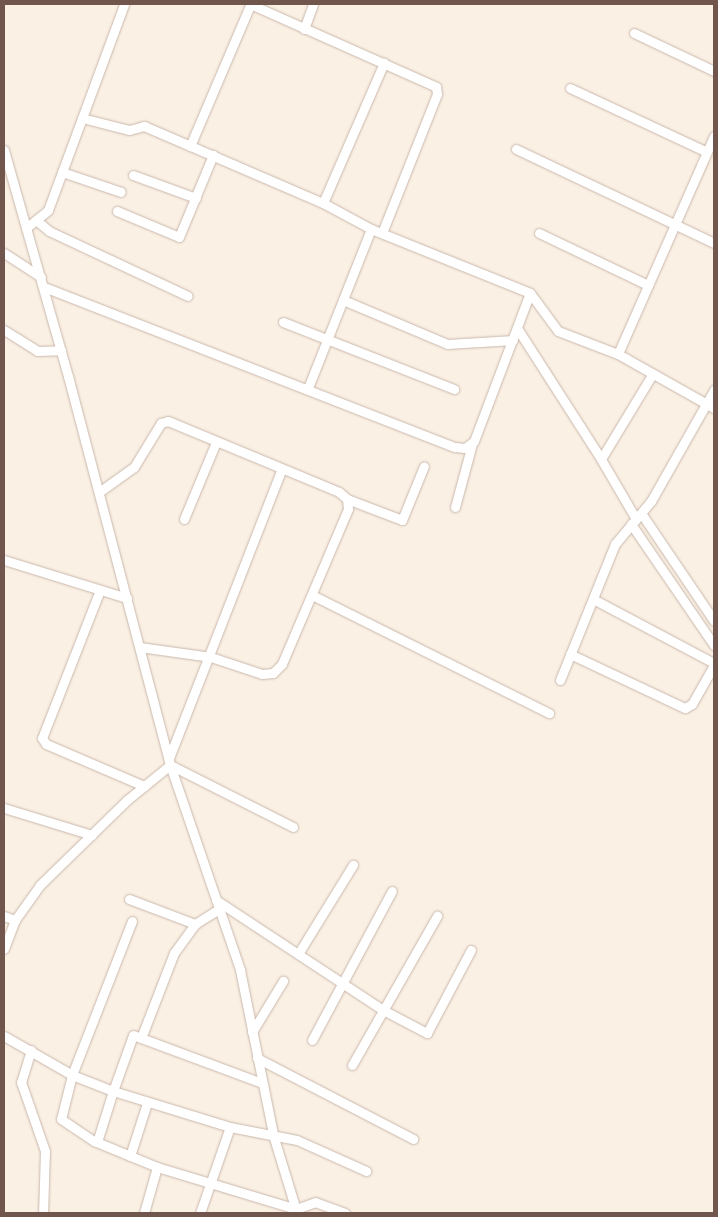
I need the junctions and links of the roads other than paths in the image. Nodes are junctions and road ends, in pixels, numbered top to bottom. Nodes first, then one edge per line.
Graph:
1 (124, 4) edge
2 (250, 4) edge
3 (314, 4) edge
4 (304, 28) junction
5 (634, 33) dead end
6 (384, 63) junction
7 (714, 71) edge
8 (570, 88) dead end
9 (82, 118) junction
10 (714, 136) edge
11 (190, 146) junction
12 (516, 149) dead end
13 (4, 150) edge
14 (707, 152) junction
15 (213, 155) junction
16 (62, 172) junction
17 (133, 175) dead end
18 (121, 192) dead end
19 (196, 198) junction
20 (323, 203) junction
21 (117, 212) dead end
22 (36, 220) junction
23 (675, 224) junction
24 (26, 228) junction
25 (371, 229) junction
26 (382, 233) junction
27 (539, 233) dead end
28 (714, 243) edge
29 (4, 252) edge
30 (41, 277) junction
31 (648, 285) junction
32 (44, 287) junction
33 (530, 294) junction
34 (188, 296) dead end
35 (343, 300) junction
36 (283, 322) dead end
37 (517, 328) junction
38 (4, 330) edge
39 (513, 340) junction
40 (328, 341) junction
41 (61, 350) junction
42 (618, 354) junction
43 (652, 373) junction
44 (308, 388) junction
45 (454, 389) dead end
46 (714, 390) edge
47 (710, 406) edge
48 (216, 442) junction
49 (472, 444) junction
50 (601, 459) junction
51 (424, 466) dead end
52 (281, 470) junction
53 (99, 492) junction
54 (347, 499) junction
55 (454, 507) dead end
56 (184, 519) dead end
57 (636, 519) junction
58 (4, 560) edge
59 (100, 590) junction
60 (312, 594) junction
61 (127, 598) junction
62 (593, 599) junction
63 (714, 621) edge
64 (714, 645) edge
65 (140, 647) junction
66 (570, 654) junction
67 (211, 657) junction
68 (714, 664) edge
69 (560, 680) dead end
70 (549, 713) dead end
71 (169, 762) junction
72 (144, 786) junction
73 (4, 808) edge
74 (293, 827) dead end
75 (92, 835) junction
76 (353, 865) dead end
77 (392, 891) dead end
78 (129, 899) dead end
79 (216, 900) junction
80 (219, 909) junction
81 (4, 916) edge
82 (437, 916) dead end
83 (15, 920) junction
84 (132, 921) dead end
85 (196, 924) junction
86 (4, 949) edge
87 (471, 950) dead end
88 (298, 954) junction
89 (283, 981) dead end
90 (342, 983) junction
91 (383, 1010) junction
92 (252, 1032) junction
93 (4, 1036) edge
94 (141, 1038) junction
95 (312, 1040) dead end
96 (31, 1050) junction
97 (257, 1058) junction
98 (352, 1065) dead end
99 (72, 1075) junction
100 (262, 1083) junction
101 (113, 1092) junction
102 (147, 1103) junction
103 (230, 1126) junction
104 (274, 1138) junction
105 (414, 1139) dead end
106 (97, 1142) junction
107 (130, 1156) junction
108 (157, 1167) junction
109 (366, 1171) dead end
110 (210, 1184) junction
111 (297, 1211) edge
112 (43, 1213) edge
113 (144, 1213) edge
114 (200, 1213) edge
115 (345, 1213) edge

1 - 9 street
2 - 4 street
2 - 11 street
3 - 4 street
4 - 6 street
5 - 7 street
6 - 20 street
6 - 26 street
8 - 14 street
9 - 11 street
9 - 16 street
10 - 14 street
11 - 15 street
12 - 23 street
13 - 24 street
14 - 23 street
15 - 19 street
15 - 20 street
16 - 18 street
16 - 22 street
17 - 19 street
19 - 21 street
20 - 25 street
22 - 24 street
22 - 34 street
23 - 28 street
23 - 31 street
24 - 30 street
25 - 26 street
25 - 35 street
26 - 33 street
27 - 31 street
29 - 30 street
30 - 32 street
31 - 42 street
32 - 41 street
32 - 44 street
33 - 37 street
33 - 42 street
35 - 39 street
35 - 40 street
36 - 40 street
37 - 39 street
37 - 50 street
38 - 41 street
39 - 49 street
40 - 44 street
40 - 45 street
41 - 53 street
42 - 43 street
43 - 47 street
43 - 50 street
44 - 49 street
46 - 47 street
47 - 57 street
48 - 52 street
48 - 53 street
48 - 56 street
49 - 55 street
50 - 57 street
51 - 54 street
52 - 54 street
52 - 67 street
53 - 61 street
54 - 60 street
57 - 62 street
57 - 63 street
57 - 64 street
58 - 59 street
59 - 61 street
59 - 72 street
60 - 67 street
60 - 70 street
61 - 65 street
62 - 66 street
62 - 68 street
65 - 67 street
65 - 71 street
66 - 68 street
66 - 69 street
67 - 71 street
71 - 72 street
71 - 74 street
71 - 79 street
72 - 75 street
73 - 75 street
75 - 83 street
76 - 88 street
77 - 90 street
78 - 85 street
79 - 80 street
79 - 88 street
80 - 85 street
80 - 92 street
81 - 83 street
82 - 91 street
83 - 86 street
84 - 99 street
85 - 94 street
87 - 91 street
88 - 90 street
89 - 92 street
90 - 91 street
90 - 95 street
91 - 98 street
92 - 97 street
93 - 96 street
94 - 100 street
94 - 101 street
96 - 99 street
96 - 112 street
97 - 100 street
97 - 105 street
99 - 101 street
99 - 106 street
100 - 104 street
101 - 102 street
101 - 106 street
102 - 103 street
102 - 107 street
103 - 104 street
103 - 110 street
104 - 109 street
104 - 111 street
106 - 107 street
107 - 108 street
108 - 110 street
108 - 113 street
110 - 111 street
110 - 114 street
111 - 115 street

